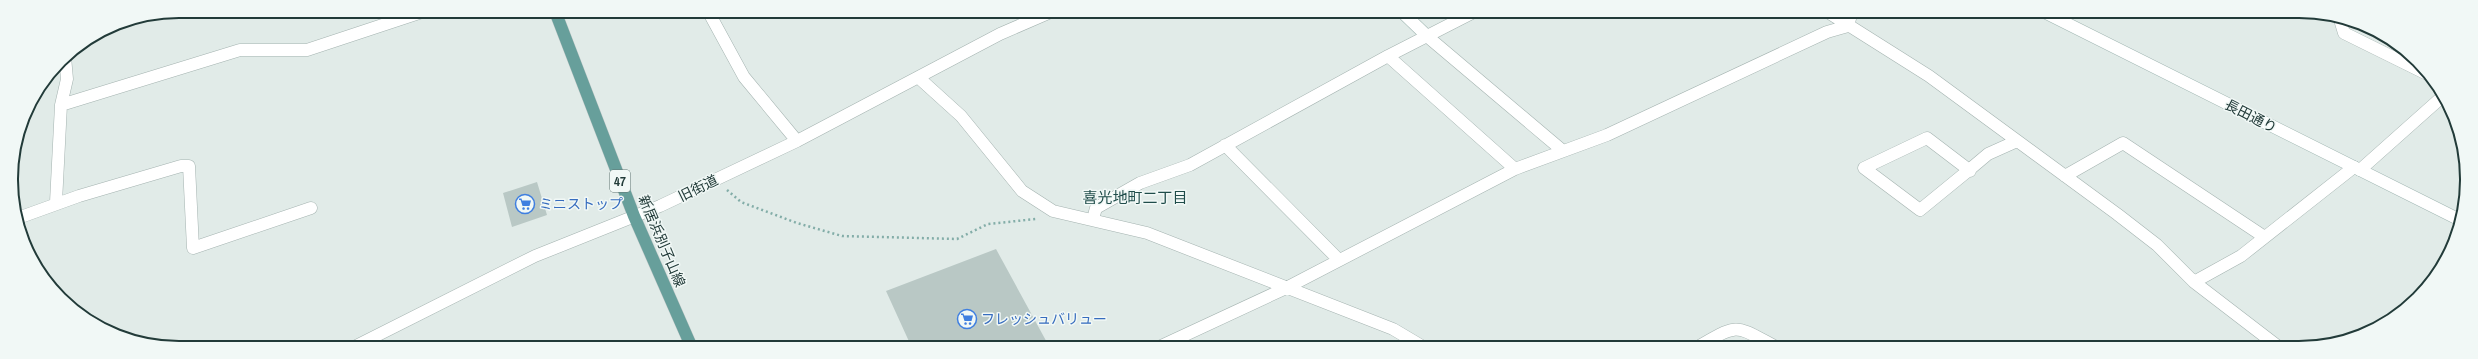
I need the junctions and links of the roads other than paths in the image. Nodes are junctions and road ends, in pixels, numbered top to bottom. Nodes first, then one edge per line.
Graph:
1 (404, 18) edge
2 (558, 18) edge
3 (712, 18) edge
4 (1030, 18) edge
5 (1408, 18) edge
6 (1463, 18) edge
7 (1836, 18) edge
8 (1850, 18) edge
9 (2056, 18) edge
10 (2341, 24) edge
11 (1848, 26) junction
12 (1428, 37) junction
13 (1388, 56) junction
14 (66, 64) edge
15 (2416, 69) edge
16 (919, 78) junction
17 (2439, 100) edge
18 (61, 105) junction
19 (797, 141) junction
20 (2017, 141) junction
21 (1225, 144) junction
22 (1563, 151) junction
23 (2357, 168) junction
24 (1515, 169) junction
25 (1970, 171) junction
26 (2065, 176) junction
27 (56, 202) junction
28 (311, 208) dead end
29 (23, 216) edge
30 (634, 216) junction
31 (2455, 218) edge
32 (1093, 219) junction
33 (2263, 236) junction
34 (1339, 260) junction
35 (2194, 282) junction
36 (1286, 288) junction
37 (366, 341) edge
38 (689, 341) edge
39 (1172, 341) edge
40 (1414, 341) edge
41 (1708, 341) edge
42 (1764, 341) edge
43 (2271, 341) edge

1 - 18 street
2 - 30 main road, 新居浜別子山線 / 47
3 - 19 street
4 - 16 street, 旧街道
5 - 12 street
6 - 12 street
7 - 11 street
8 - 11 street
9 - 23 street, 長田通り
10 - 15 street
11 - 20 street
11 - 22 street
12 - 13 street
12 - 22 street
13 - 21 street
13 - 24 street
14 - 18 street
16 - 19 street, 旧街道
16 - 32 street
17 - 23 street
18 - 27 street
19 - 30 street, 旧街道
20 - 25 street
20 - 26 street
21 - 32 street
21 - 34 street
22 - 24 street
23 - 31 street, 長田通り
23 - 33 street
24 - 34 street
25 - 25 street
26 - 33 street
26 - 35 street
27 - 28 street
27 - 29 street
30 - 37 street, 旧街道
30 - 38 main road, 新居浜別子山線 / 47
32 - 36 street
33 - 35 street
34 - 36 street
35 - 43 street
36 - 39 street
36 - 40 street
41 - 42 street

